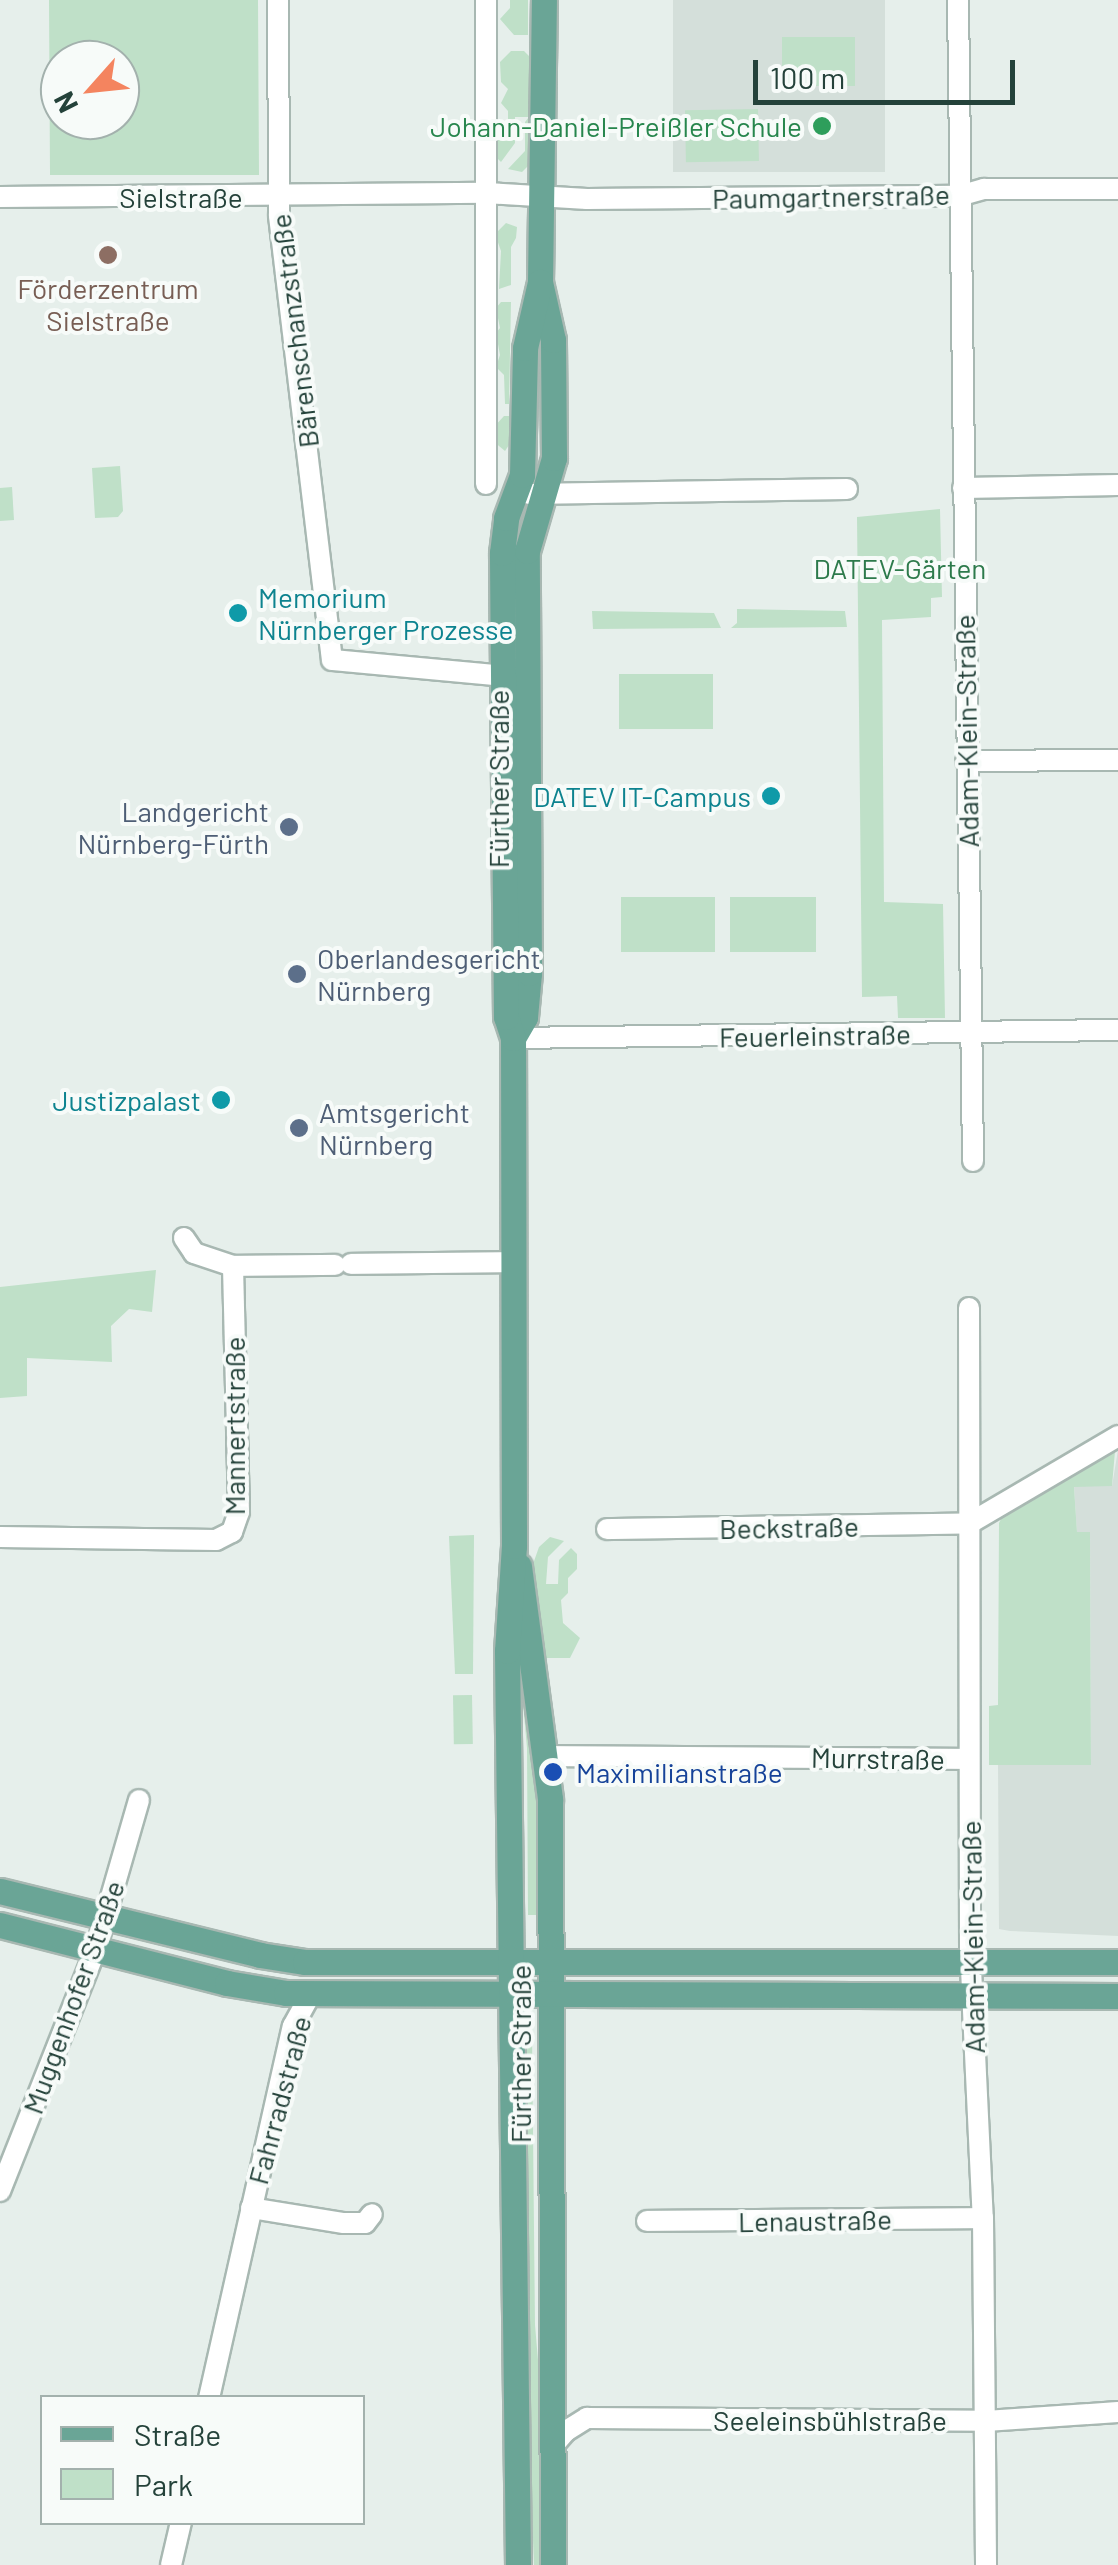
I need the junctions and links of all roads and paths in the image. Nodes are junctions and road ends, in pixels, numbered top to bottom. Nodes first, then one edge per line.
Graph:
1 (278, 0) edge
2 (486, 0) edge
3 (544, 0) edge
4 (958, 0) edge
5 (1118, 189) edge
6 (486, 193) junction
7 (279, 196) junction
8 (543, 196) junction
9 (959, 196) junction
10 (0, 198) edge
11 (540, 282) junction
12 (486, 484) dead end
13 (1118, 485) edge
14 (963, 488) junction
15 (847, 489) dead end
16 (515, 494) junction
17 (544, 494) junction
18 (502, 676) junction
19 (966, 760) junction
20 (1118, 760) edge
21 (1118, 1030) edge
22 (971, 1032) junction
23 (513, 1038) junction
24 (973, 1161) dead end
25 (184, 1238) dead end
26 (513, 1262) junction
27 (233, 1266) junction
28 (969, 1308) dead end
29 (1118, 1436) edge
30 (970, 1522) junction
31 (607, 1529) dead end
32 (0, 1536) edge
33 (514, 1546) junction
34 (547, 1756) junction
35 (969, 1759) junction
36 (139, 1800) dead end
37 (0, 1891) edge
38 (106, 1917) junction
39 (0, 1925) edge
40 (96, 1949) junction
41 (513, 1962) junction
42 (550, 1962) junction
43 (971, 1962) junction
44 (1118, 1962) edge
45 (311, 1994) junction
46 (548, 1994) junction
47 (971, 1994) junction
48 (512, 1995) junction
49 (1118, 1996) edge
50 (0, 2191) edge
51 (251, 2208) junction
52 (372, 2214) dead end
53 (983, 2218) junction
54 (646, 2221) dead end
55 (210, 2395) edge
56 (1118, 2412) edge
57 (986, 2421) junction
58 (552, 2447) junction
59 (180, 2525) edge
60 (171, 2565) edge
61 (518, 2565) edge
62 (553, 2565) edge
63 (986, 2565) edge

1 - 7 street, Bärenschanzstraße
2 - 6 street
3 - 8 main road, Fürther Straße
4 - 9 street, Adam-Klein-Straße
5 - 9 street, Paumgartnerstraße
6 - 7 street, Sielstraße
6 - 8 street, Sielstraße
6 - 12 street
7 - 10 street, Sielstraße
7 - 18 street, Bärenschanzstraße
8 - 9 street, Paumgartnerstraße
8 - 11 main road, Fürther Straße
9 - 14 street, Adam-Klein-Straße
11 - 16 main road, Fürther Straße
11 - 17 main road, Fürther Straße
13 - 14 street
14 - 19 street, Adam-Klein-Straße
15 - 17 street
16 - 17 street
16 - 18 main road, Fürther Straße
17 - 23 main road, Fürther Straße
18 - 23 main road, Fürther Straße
19 - 20 street
19 - 22 street, Adam-Klein-Straße
21 - 22 street, Feuerleinstraße
22 - 23 street, Feuerleinstraße
22 - 24 street, Adam-Klein-Straße
23 - 26 main road, Fürther Straße
25 - 27 street
26 - 27 street
26 - 33 main road, Fürther Straße
27 - 32 street, Mannertstraße
28 - 30 street, Adam-Klein-Straße
29 - 30 street
30 - 31 street, Beckstraße
30 - 35 street, Adam-Klein-Straße
33 - 34 main road, Fürther Straße
33 - 41 main road, Fürther Straße
34 - 35 street, Murrstraße
34 - 42 main road, Fürther Straße
35 - 43 street, Adam-Klein-Straße
36 - 38 street, Muggenhofer Straße
37 - 38 main road
38 - 40 street, Muggenhofer Straße
38 - 41 main road
39 - 40 main road
40 - 45 main road
40 - 50 street, Muggenhofer Straße
41 - 42 main road
41 - 48 main road, Fürther Straße
42 - 43 main road
42 - 46 main road, Fürther Straße
43 - 44 main road
43 - 47 street, Adam-Klein-Straße
45 - 48 main road
45 - 51 street, Fahrradstraße
46 - 47 main road
46 - 48 main road
46 - 58 main road, Fürther Straße
47 - 49 main road
47 - 53 street, Adam-Klein-Straße
48 - 61 main road, Fürther Straße
51 - 52 street, Fahrradstraße
51 - 55 street, Fahrradstraße
53 - 54 street, Lenaustraße
53 - 57 street, Adam-Klein-Straße
56 - 57 street, Seeleinsbühlstraße
57 - 58 street, Seeleinsbühlstraße
57 - 63 street, Adam-Klein-Straße
58 - 62 main road, Fürther Straße
59 - 60 street

